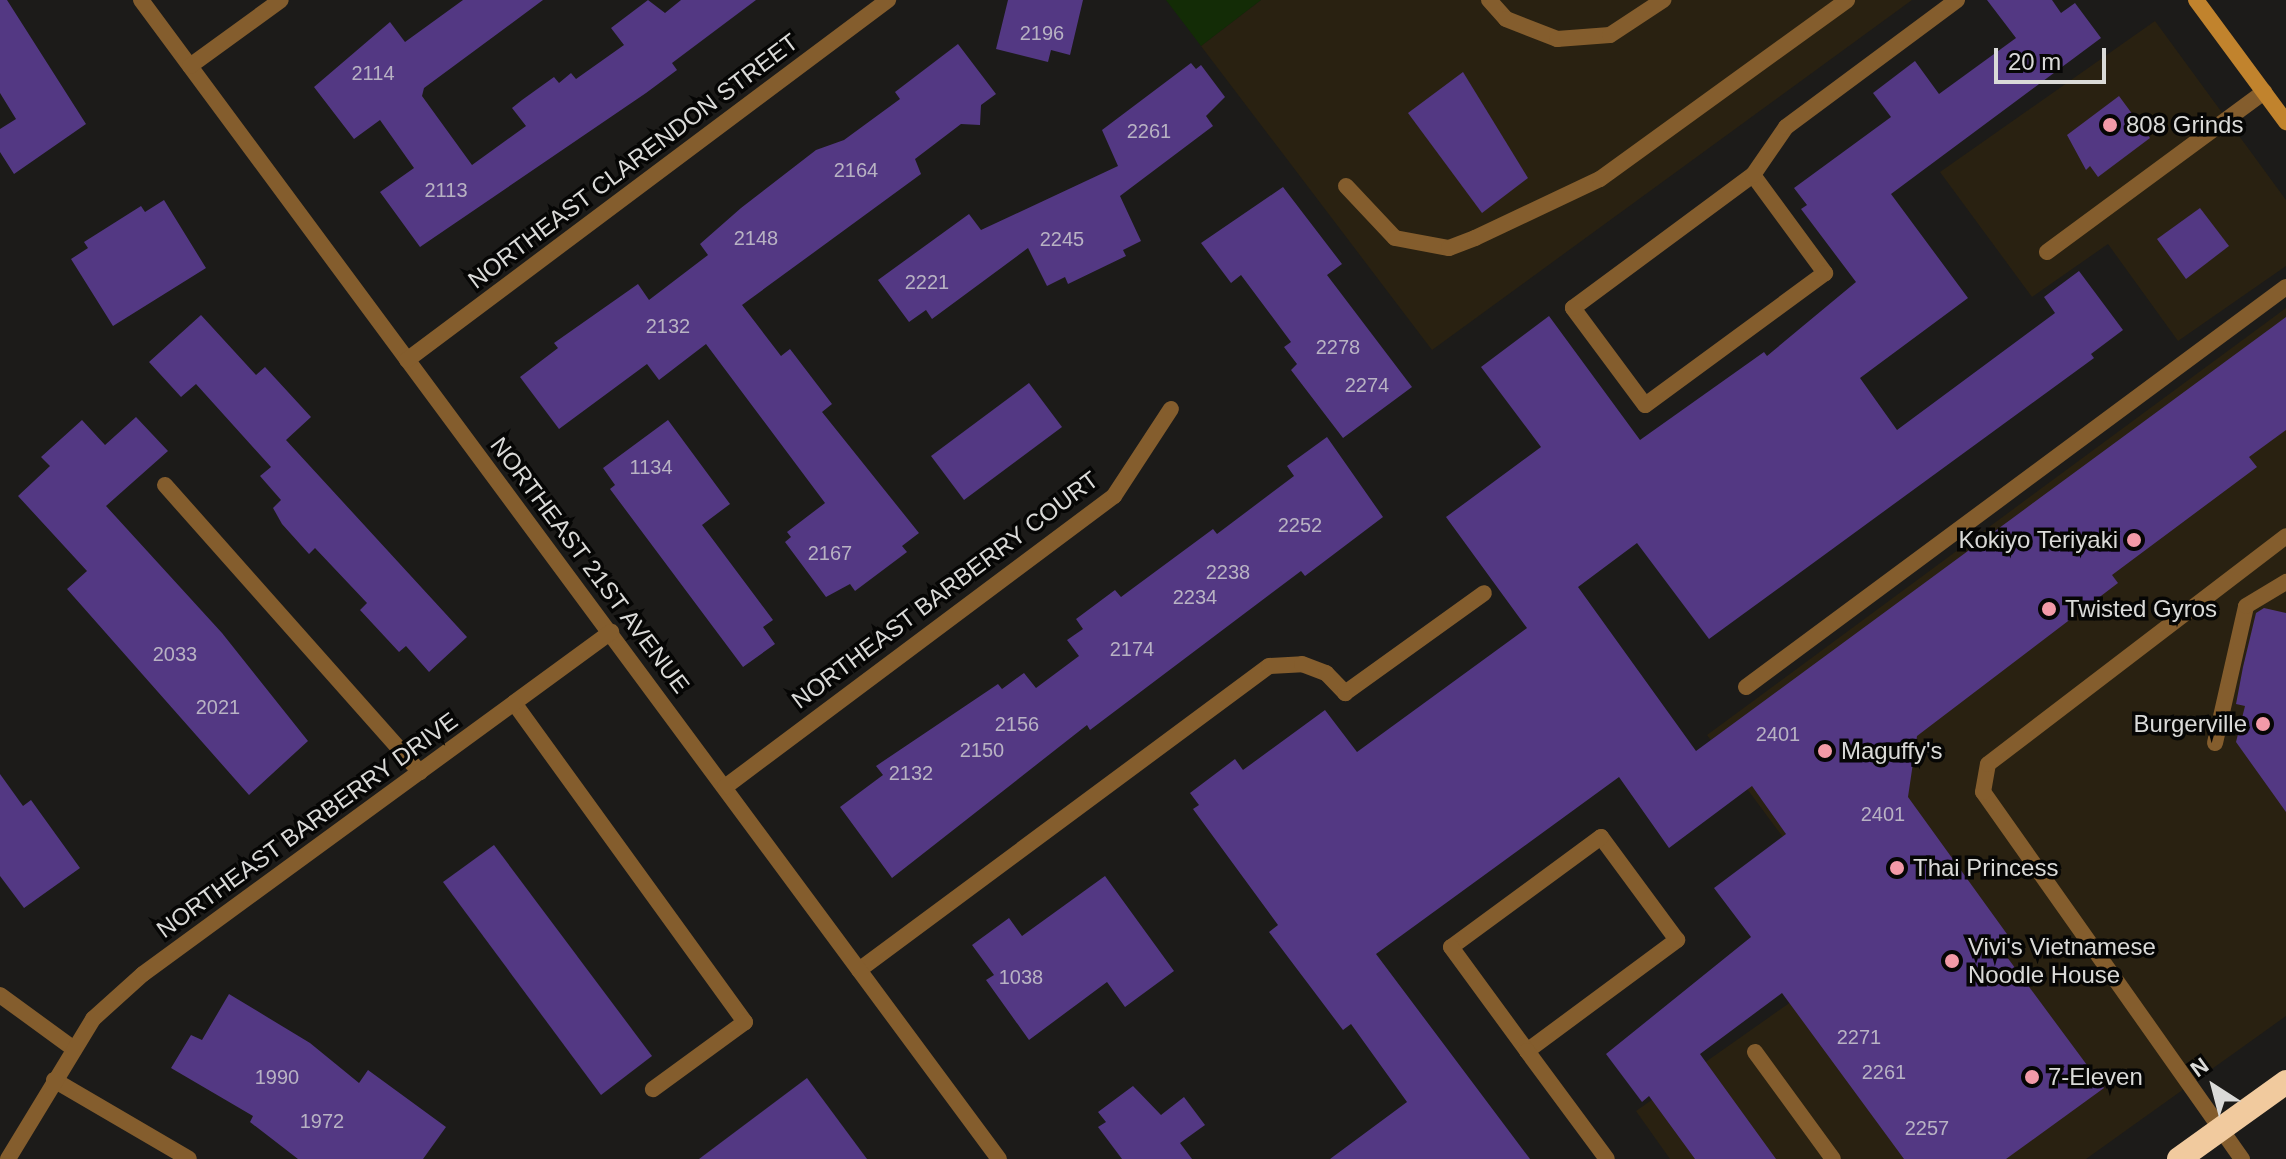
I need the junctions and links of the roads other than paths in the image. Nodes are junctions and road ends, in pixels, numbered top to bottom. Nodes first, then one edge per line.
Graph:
1 (141, 0) edge
2 (281, 0) edge
3 (888, 0) edge
4 (1489, 0) edge
5 (1663, 0) edge
6 (1847, 0) edge
7 (1957, 0) edge
8 (2196, 0) edge
9 (190, 66) junction
10 (2264, 92) junction
11 (2286, 122) edge
12 (1753, 175) junction
13 (1346, 186) dead end
14 (2047, 252) dead end
15 (2286, 287) edge
16 (407, 360) junction
17 (1171, 409) dead end
18 (165, 485) dead end
19 (2286, 536) edge
20 (2286, 582) edge
21 (1484, 593) dead end
22 (611, 632) junction
23 (1746, 687) dead end
24 (514, 703) junction
25 (2215, 743) dead end
26 (420, 772) junction
27 (725, 787) junction
28 (859, 970) junction
29 (0, 995) edge
30 (74, 1049) junction
31 (1527, 1051) junction
32 (1755, 1052) dead end
33 (54, 1080) junction
34 (2286, 1082) edge
35 (653, 1089) dead end
36 (2224, 1127) junction
37 (8, 1159) edge
38 (189, 1159) edge
39 (999, 1159) edge
40 (1607, 1159) edge
41 (1833, 1159) edge
42 (2179, 1159) edge
43 (2242, 1159) edge

1 - 9 street, NORTHEAST 21ST AVENUE
2 - 9 street
3 - 16 street, NORTHEAST CLARENDON STREET
4 - 5 street
6 - 13 street
7 - 12 street
8 - 10 main road
9 - 16 street, NORTHEAST 21ST AVENUE
10 - 11 main road
10 - 14 street
12 - 12 street
15 - 23 street
16 - 22 street, NORTHEAST 21ST AVENUE
17 - 27 street, NORTHEAST BARBERRY COURT
18 - 26 street
19 - 36 street
20 - 25 street
21 - 28 street
22 - 24 street, NORTHEAST BARBERRY DRIVE
22 - 27 street, NORTHEAST 21ST AVENUE
24 - 26 street, NORTHEAST BARBERRY DRIVE
24 - 35 street
26 - 30 street, NORTHEAST BARBERRY DRIVE
27 - 28 street, NORTHEAST 21ST AVENUE
28 - 39 street, NORTHEAST 21ST AVENUE
29 - 30 street
30 - 33 street, NORTHEAST BARBERRY DRIVE
31 - 31 street
31 - 40 street
32 - 41 street
33 - 37 street, NORTHEAST BARBERRY DRIVE
33 - 38 street
34 - 36 highway
36 - 42 highway
36 - 43 street

